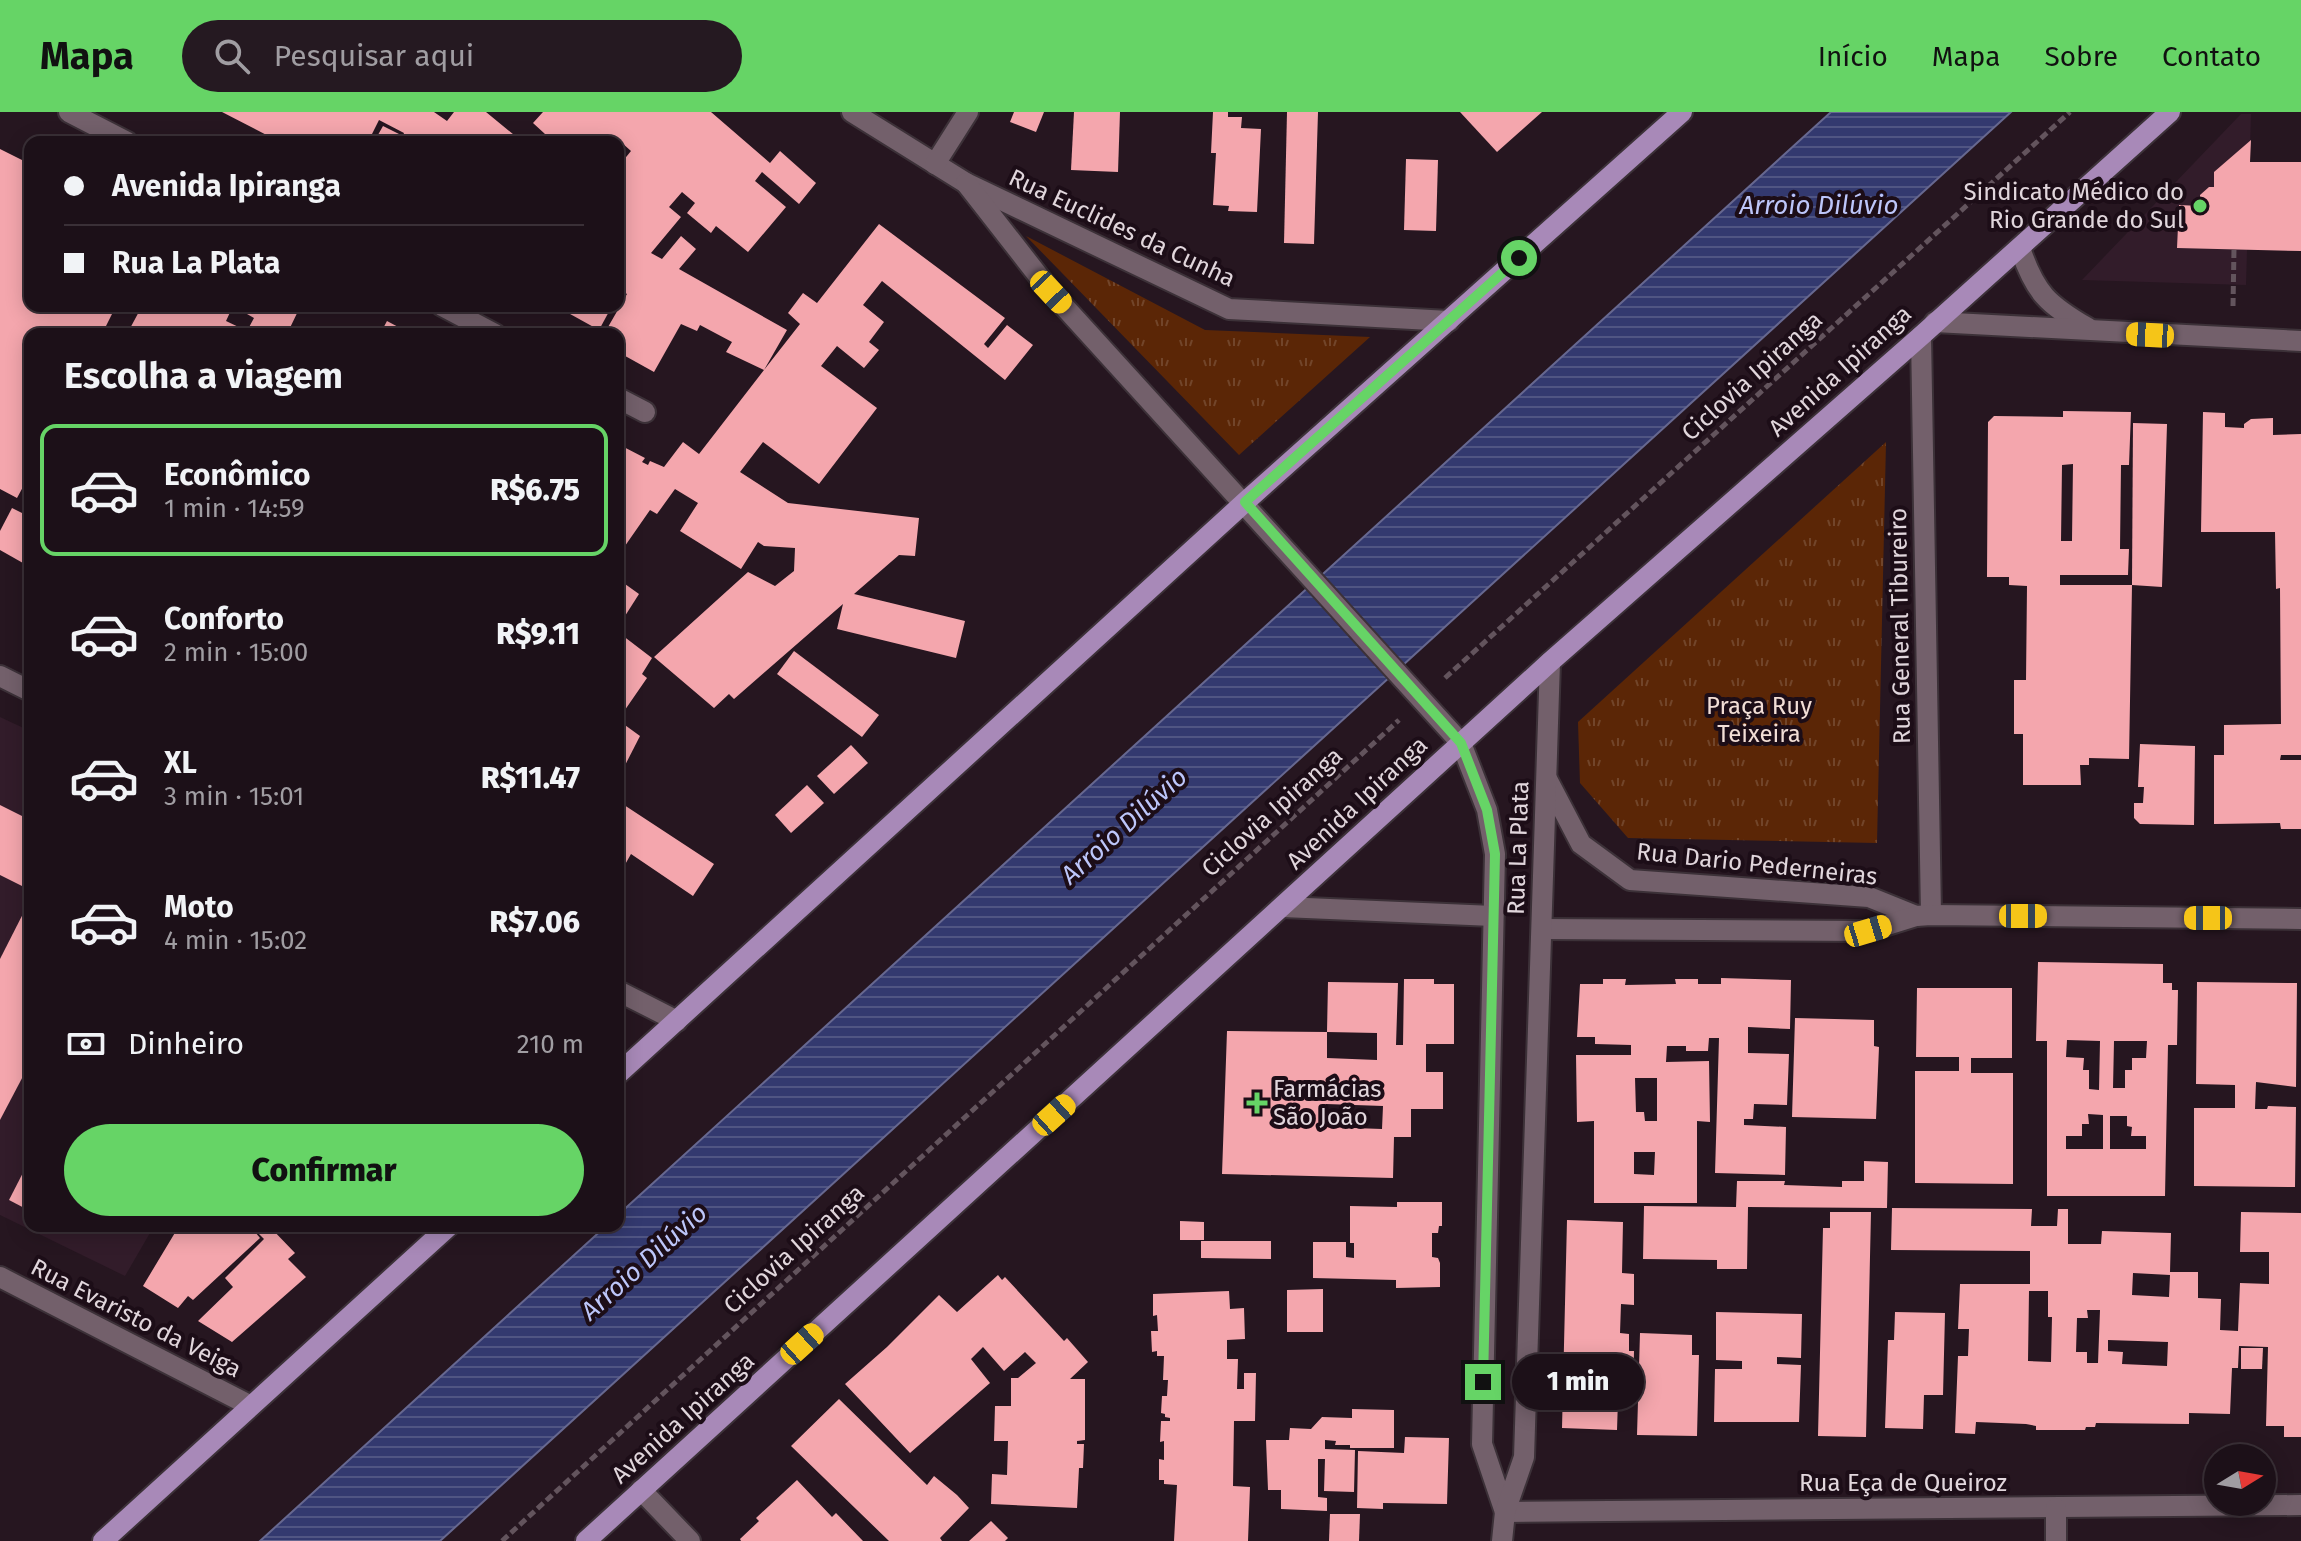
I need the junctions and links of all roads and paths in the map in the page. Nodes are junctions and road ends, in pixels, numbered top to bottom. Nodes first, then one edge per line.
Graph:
1 (69, 112) edge
2 (852, 112) edge
3 (968, 112) edge
4 (1682, 112) edge
5 (2070, 112) edge
6 (2170, 112) edge
7 (115, 136) edge
8 (935, 164) junction
9 (966, 183) junction
10 (2020, 248) junction
11 (2234, 249) dead end
12 (453, 312) edge
13 (1449, 321) junction
14 (484, 328) edge
15 (1928, 329) junction
16 (2095, 331) junction
17 (2232, 339) junction
18 (2301, 341) edge
19 (624, 401) edge
20 (645, 412) dead end
21 (1245, 502) junction
22 (1550, 662) junction
23 (0, 676) edge
24 (24, 688) edge
25 (1421, 700) junction
26 (1461, 743) junction
27 (1546, 777) junction
28 (1283, 907) junction
29 (1493, 916) junction
30 (1923, 916) junction
31 (2301, 919) edge
32 (1542, 929) junction
33 (624, 994) edge
34 (677, 1021) junction
35 (624, 1069) edge
36 (442, 1232) edge
37 (0, 1277) edge
38 (249, 1405) junction
39 (641, 1490) junction
40 (2301, 1505) edge
41 (2056, 1508) junction
42 (1505, 1512) junction
43 (103, 1541) edge
44 (502, 1541) edge
45 (586, 1541) edge
46 (690, 1541) edge
47 (1502, 1541) edge
48 (2056, 1541) edge

1 - 7 street
2 - 8 street, Rua Euclides da Cunha
3 - 8 street
4 - 13 main road
5 - 25 path, Ciclovia Ipiranga
6 - 10 main road, Avenida Ipiranga
8 - 9 street, Rua Euclides da Cunha
9 - 13 street, Rua Euclides da Cunha
9 - 21 street, Rua Euclides da Cunha
10 - 15 main road, Avenida Ipiranga
10 - 16 street
11 - 17 path
12 - 14 street
13 - 21 main road
15 - 16 street
15 - 22 main road, Avenida Ipiranga
15 - 30 street, Rua General Tibureiro
16 - 17 street
17 - 18 street
19 - 20 street
21 - 25 street, Rua Euclides da Cunha
21 - 34 main road
22 - 26 main road, Avenida Ipiranga
22 - 27 street, Rua La Plata
23 - 24 street
25 - 26 street, Rua Euclides da Cunha
25 - 44 path, Ciclovia Ipiranga
26 - 28 main road, Avenida Ipiranga
26 - 29 street, Rua La Plata
27 - 30 street, Rua Dario Pederneiras
27 - 32 street, Rua La Plata
28 - 29 street
28 - 39 main road, Avenida Ipiranga
29 - 42 street, Rua La Plata
30 - 31 street, Rua Dario Pederneiras
30 - 32 street, Rua Dario Pederneiras
32 - 42 street, Rua La Plata
33 - 34 street
34 - 35 main road
36 - 38 main road
37 - 38 street, Rua Evaristo da Veiga
38 - 43 main road
39 - 45 main road, Avenida Ipiranga
39 - 46 street
40 - 41 street, Rua Eça de Queiroz
41 - 42 street, Rua Eça de Queiroz
41 - 48 street
42 - 47 street, Rua La Plata

